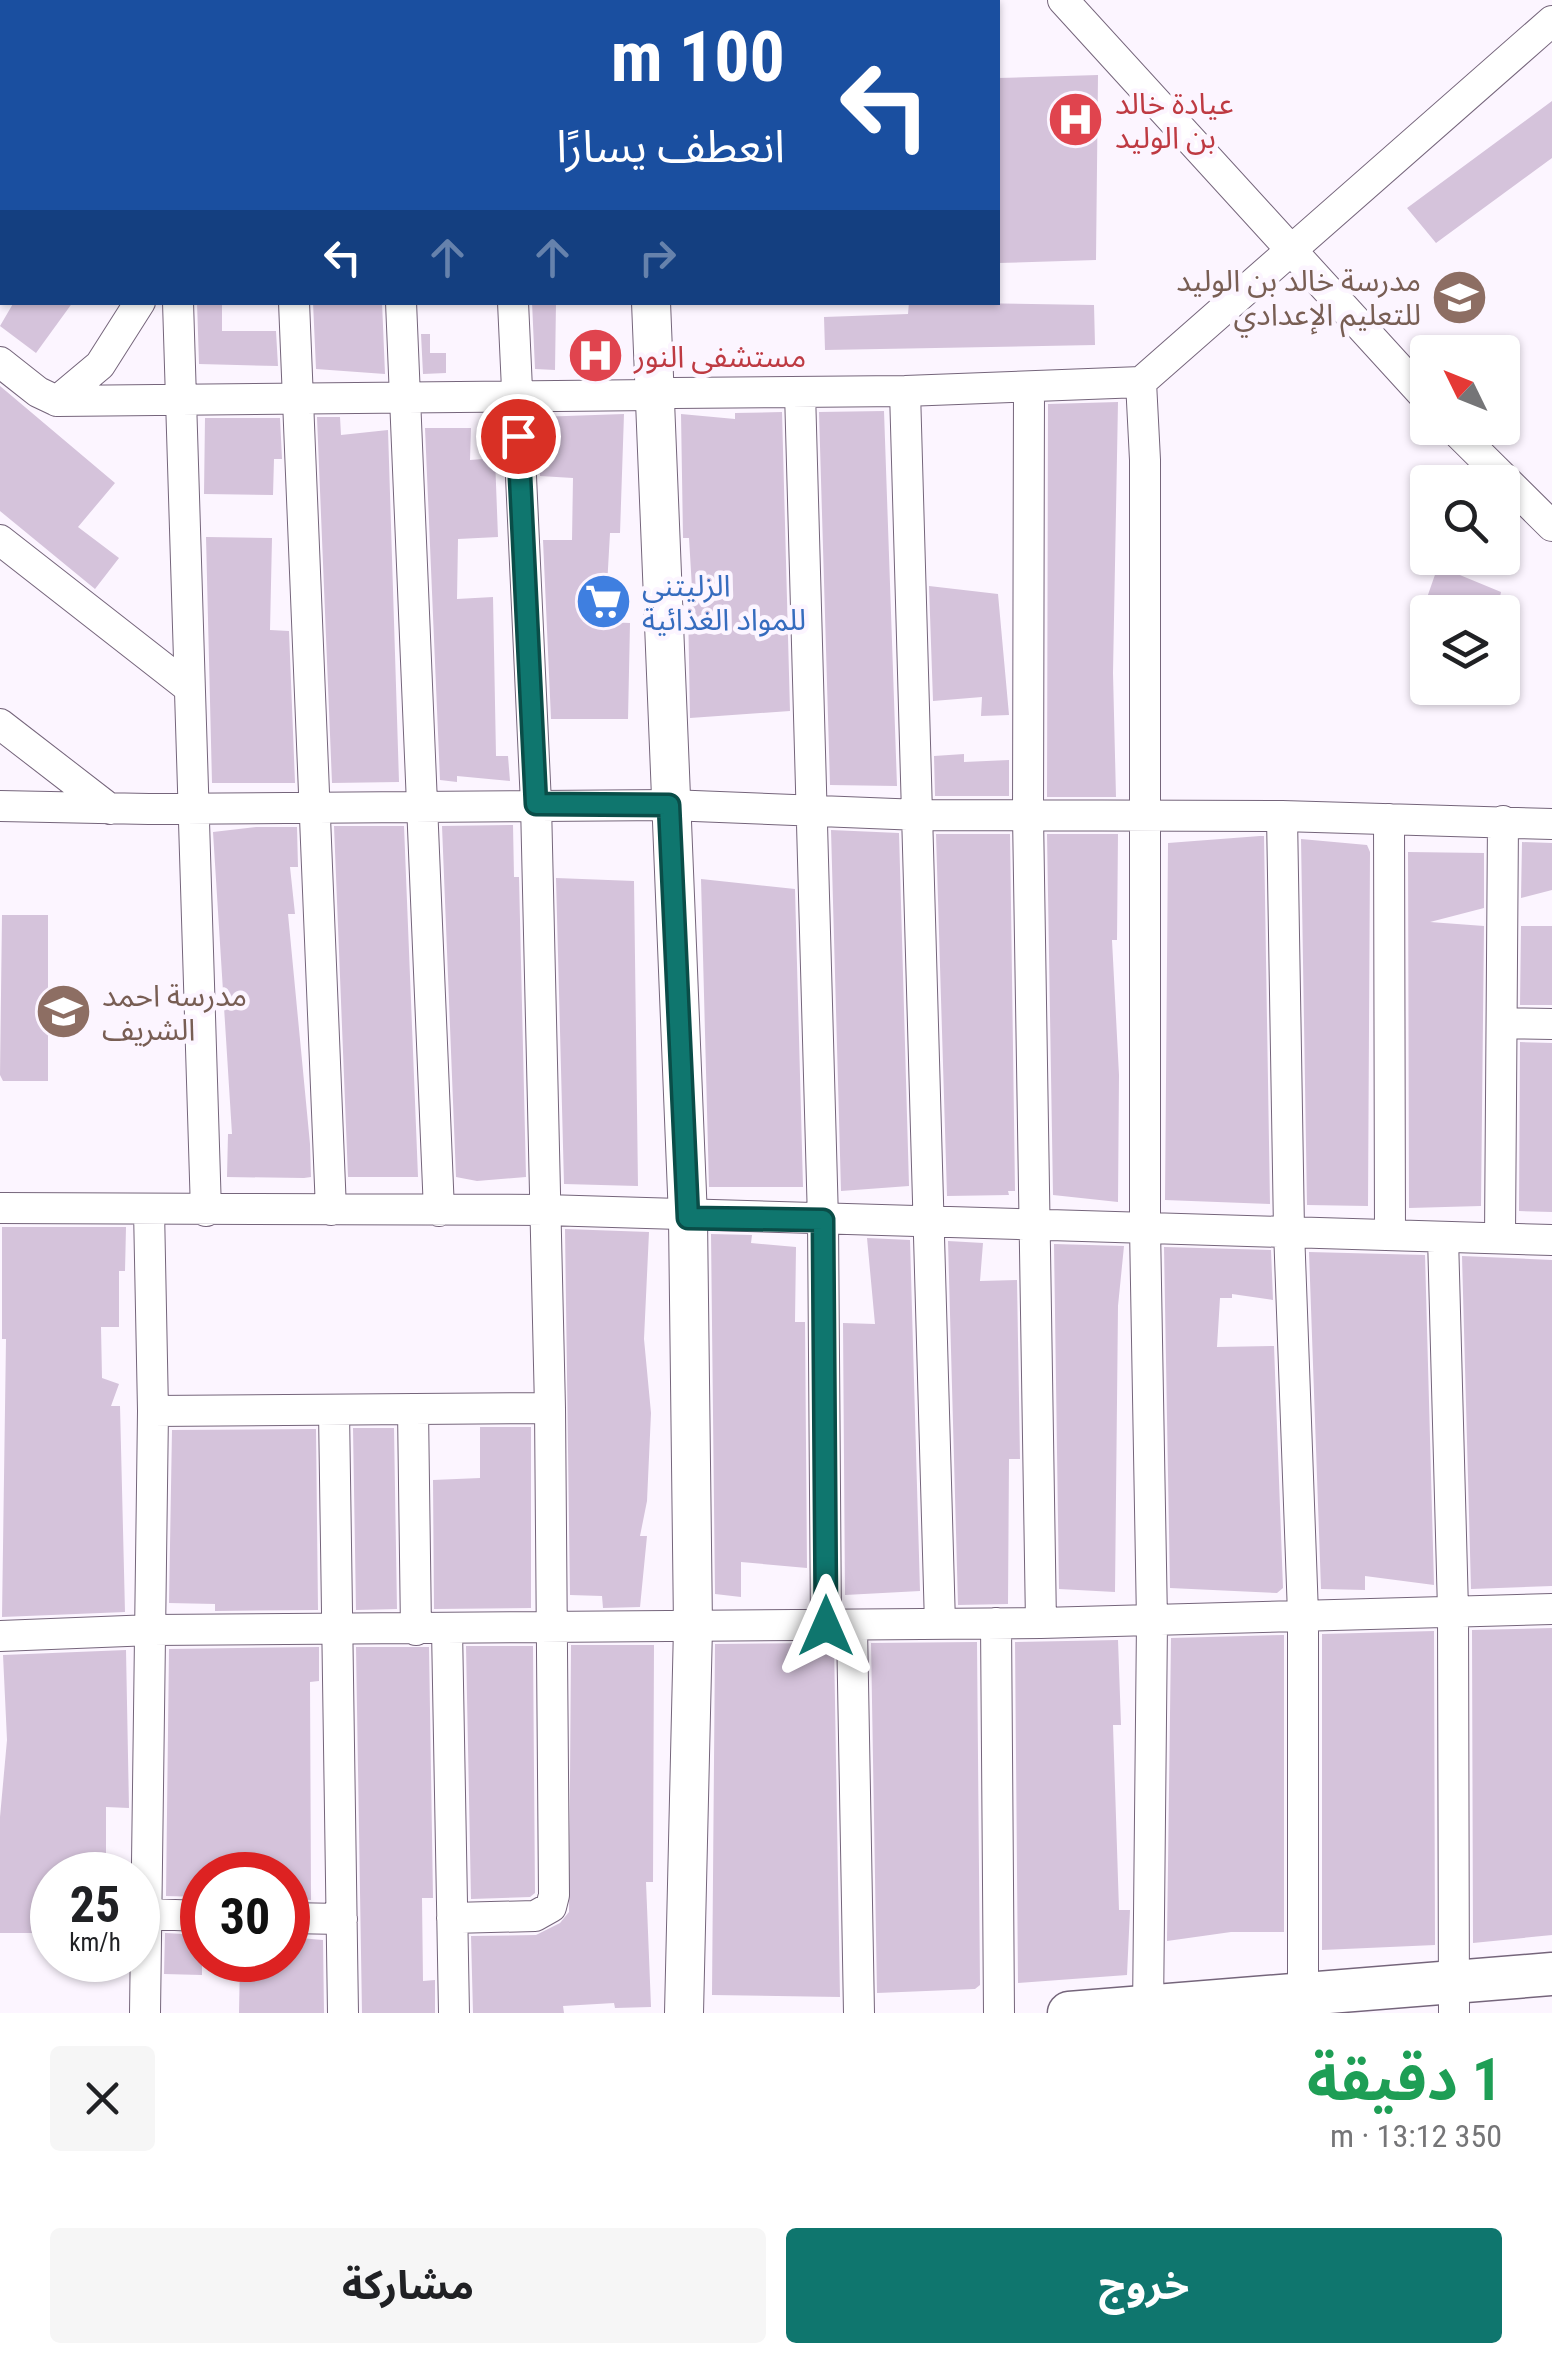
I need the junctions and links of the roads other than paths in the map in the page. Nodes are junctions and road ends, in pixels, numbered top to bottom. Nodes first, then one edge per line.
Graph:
1 (1063, 0) edge
2 (1552, 21) edge
3 (1289, 250) junction
4 (138, 305) edge
5 (177, 305) edge
6 (294, 305) edge
7 (402, 305) edge
8 (513, 305) edge
9 (651, 305) edge
10 (0, 362) edge
11 (1410, 381) edge
12 (1141, 382) junction
13 (1029, 387) junction
14 (906, 391) junction
15 (800, 392) junction
16 (663, 394) junction
17 (516, 399) junction
18 (404, 400) junction
19 (57, 401) junction
20 (296, 402) junction
21 (180, 403) junction
22 (1470, 445) edge
23 (1552, 526) edge
24 (0, 540) edge
25 (188, 688) junction
26 (0, 724) edge
27 (536, 804) junction
28 (669, 805) junction
29 (0, 806) edge
30 (423, 806) junction
31 (193, 808) junction
32 (110, 809) junction
33 (316, 809) junction
34 (809, 811) junction
35 (920, 815) junction
36 (1028, 816) junction
37 (1282, 816) junction
38 (1144, 818) junction
39 (1390, 818) junction
40 (1503, 821) junction
41 (1552, 824) edge
42 (1503, 1023) junction
43 (1552, 1024) edge
44 (0, 1208) edge
45 (149, 1209) junction
46 (331, 1210) junction
47 (439, 1210) junction
48 (545, 1210) junction
49 (206, 1211) junction
50 (688, 1218) junction
51 (823, 1220) junction
52 (1033, 1224) junction
53 (932, 1225) junction
54 (1144, 1228) junction
55 (1289, 1230) junction
56 (1390, 1234) junction
57 (1442, 1237) junction
58 (1500, 1237) junction
59 (1552, 1240) edge
60 (550, 1408) junction
61 (413, 1410) junction
62 (153, 1411) junction
63 (334, 1411) junction
64 (1552, 1609) edge
65 (1453, 1610) junction
66 (1303, 1614) junction
67 (1152, 1621) junction
68 (996, 1623) junction
69 (940, 1624) junction
70 (1041, 1624) junction
71 (839, 1626) junction
72 (693, 1627) junction
73 (338, 1629) junction
74 (447, 1629) junction
75 (152, 1630) junction
76 (416, 1630) junction
77 (554, 1630) junction
78 (0, 1636) edge
79 (149, 1852) edge
80 (452, 1918) junction
81 (310, 1919) edge
82 (342, 1920) junction
83 (1552, 1974) edge
84 (145, 1982) edge
85 (1454, 1997) edge
86 (1303, 2004) edge
87 (1148, 2010) edge
88 (144, 2013) edge
89 (343, 2013) edge
90 (454, 2013) edge
91 (684, 2013) edge
92 (859, 2013) edge
93 (998, 2013) edge
94 (1069, 2013) edge

1 - 3 street
2 - 3 street
3 - 11 street
3 - 12 street
4 - 19 street
5 - 21 street
6 - 20 street
7 - 18 street
8 - 17 street
9 - 16 street
10 - 19 street
12 - 13 street
12 - 38 street
13 - 14 street
13 - 36 street
14 - 15 street
14 - 35 street
15 - 16 street
15 - 34 street
16 - 17 street
16 - 28 street
17 - 18 street
17 - 27 street
18 - 20 street
18 - 30 street
19 - 21 street
20 - 21 street
20 - 33 street
21 - 25 street
22 - 23 street
24 - 25 street
25 - 31 street
26 - 32 street
27 - 28 street
27 - 30 street
27 - 48 street
28 - 34 street
28 - 50 street
29 - 32 street
30 - 33 street
30 - 47 street
31 - 32 street
31 - 33 street
31 - 49 street
33 - 46 street
34 - 35 street
34 - 51 street
35 - 36 street
35 - 53 street
36 - 38 street
36 - 52 street
37 - 38 street
37 - 39 street
37 - 55 street
38 - 54 street
39 - 40 street
39 - 56 street
40 - 41 street
40 - 42 street
42 - 43 street
42 - 58 street
44 - 45 street
45 - 49 street
45 - 62 street
46 - 47 street
46 - 49 street
47 - 48 street
48 - 50 street
48 - 60 street
50 - 51 street
50 - 72 street
51 - 53 street
51 - 71 street
52 - 53 street
52 - 54 street
52 - 70 street
53 - 69 street
54 - 55 street
54 - 67 street
55 - 56 street
55 - 66 street
56 - 57 street
57 - 58 street
57 - 65 street
58 - 59 street
60 - 61 street
60 - 77 street
61 - 63 street
61 - 76 street
62 - 63 street
62 - 75 street
63 - 73 street
64 - 65 street
65 - 66 street
65 - 85 street
66 - 67 street
66 - 86 street
67 - 70 street
67 - 87 street
68 - 69 street
68 - 70 street
68 - 93 street
69 - 71 street
71 - 72 street
71 - 92 street
72 - 77 street
72 - 91 street
73 - 75 street
73 - 76 street
73 - 82 street
74 - 76 street
74 - 77 street
74 - 80 street
75 - 78 street
75 - 79 street
77 - 80 street
80 - 90 street
81 - 82 street
82 - 89 street
83 - 85 main road
84 - 88 street
85 - 86 main road
86 - 87 main road
87 - 94 main road

